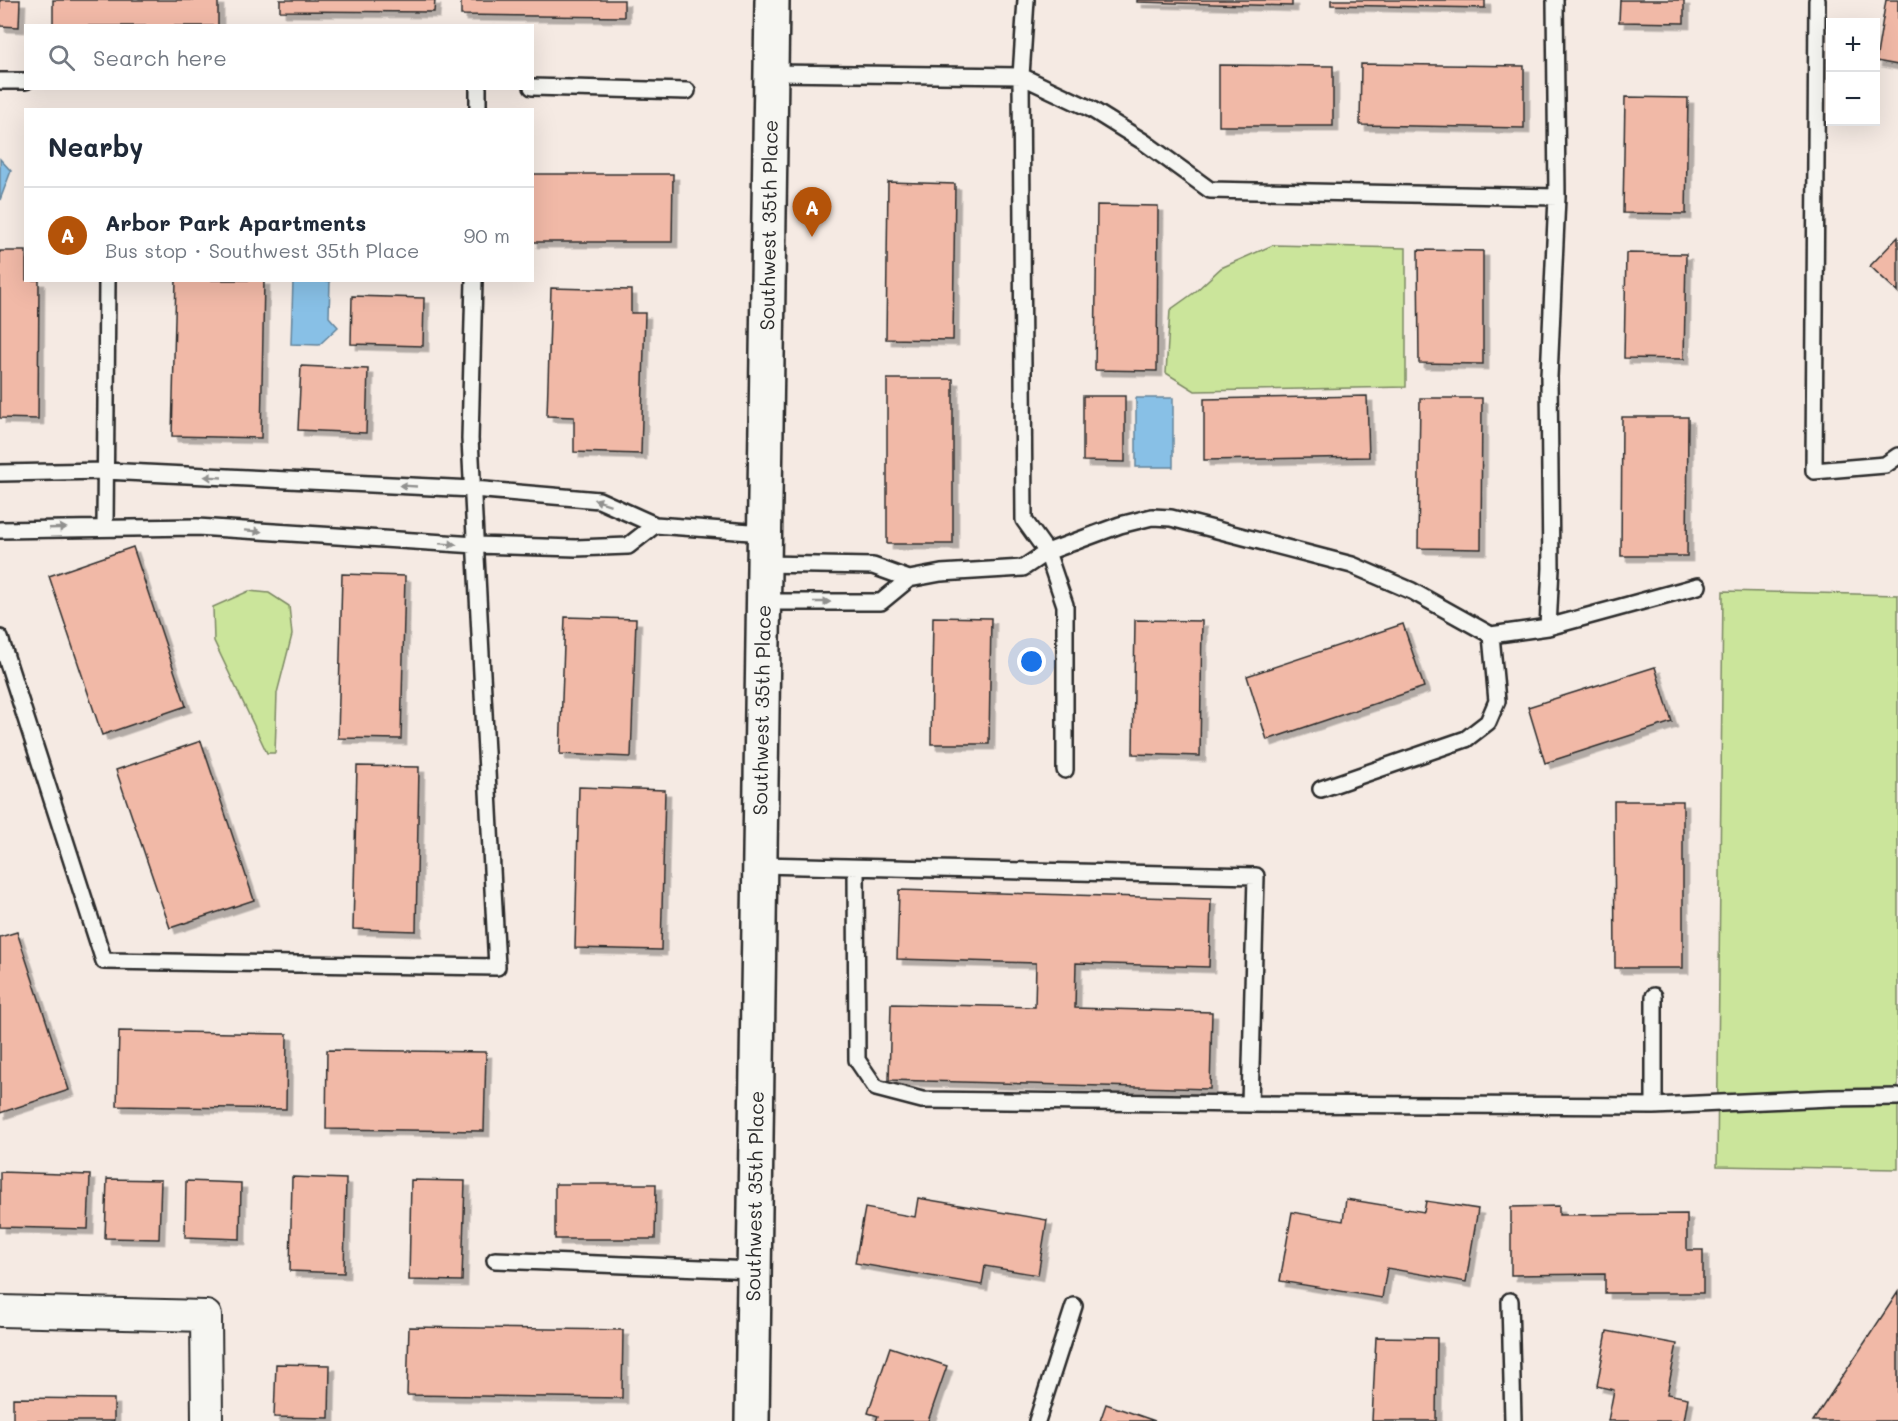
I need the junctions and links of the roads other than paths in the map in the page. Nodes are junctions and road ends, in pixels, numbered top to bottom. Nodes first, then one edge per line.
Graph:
1 (772, 0) edge
2 (1026, 0) edge
3 (1555, 0) edge
4 (1817, 0) edge
5 (771, 73) junction
6 (1021, 76) junction
7 (0, 81) edge
8 (24, 81) edge
9 (534, 87) edge
10 (478, 90) edge
11 (687, 91) dead end
12 (478, 108) edge
13 (1557, 197) junction
14 (108, 282) edge
15 (474, 282) edge
16 (1898, 456) edge
17 (105, 471) junction
18 (0, 473) edge
19 (473, 489) junction
20 (655, 525) junction
21 (105, 526) junction
22 (0, 530) edge
23 (476, 545) junction
24 (764, 549) junction
25 (1047, 552) junction
26 (909, 579) junction
27 (1698, 586) dead end
28 (763, 602) junction
29 (1548, 627) junction
30 (1491, 635) junction
31 (0, 638) edge
32 (1065, 770) dead end
33 (1321, 789) dead end
34 (759, 865) junction
35 (856, 869) junction
36 (1654, 996) dead end
37 (1898, 1097) edge
38 (1250, 1104) junction
39 (1654, 1106) junction
40 (495, 1260) dead end
41 (754, 1270) junction
42 (1510, 1301) dead end
43 (1074, 1306) dead end
44 (0, 1311) edge
45 (207, 1421) edge
46 (752, 1421) edge
47 (1037, 1421) edge
48 (1513, 1421) edge

1 - 5 street, Southwest 35th Place
2 - 6 lane
3 - 13 lane
4 - 16 lane
5 - 6 lane
5 - 24 street, Southwest 35th Place
6 - 13 lane
6 - 25 lane
7 - 8 lane
9 - 11 lane
10 - 12 lane
13 - 29 lane
14 - 17 lane
15 - 19 lane
17 - 18 lane
19 -> 17 lane
17 - 21 lane
20 -> 19 lane
19 - 23 lane
20 - 23 lane
20 - 24 lane
22 -> 21 lane
21 -> 23 lane
23 - 31 lane
24 - 26 lane
24 - 28 street, Southwest 35th Place
25 - 26 lane
25 - 30 lane
25 - 32 lane
28 -> 26 lane
27 - 29 lane
28 - 34 street, Southwest 35th Place
29 - 30 lane
30 - 33 lane
34 - 35 lane
34 - 41 street, Southwest 35th Place
35 - 38 lane
35 - 38 lane
36 - 39 lane
37 - 39 lane
38 - 39 lane
40 - 41 lane
41 - 46 street, Southwest 35th Place
42 - 48 lane
43 - 47 lane
44 - 45 street

